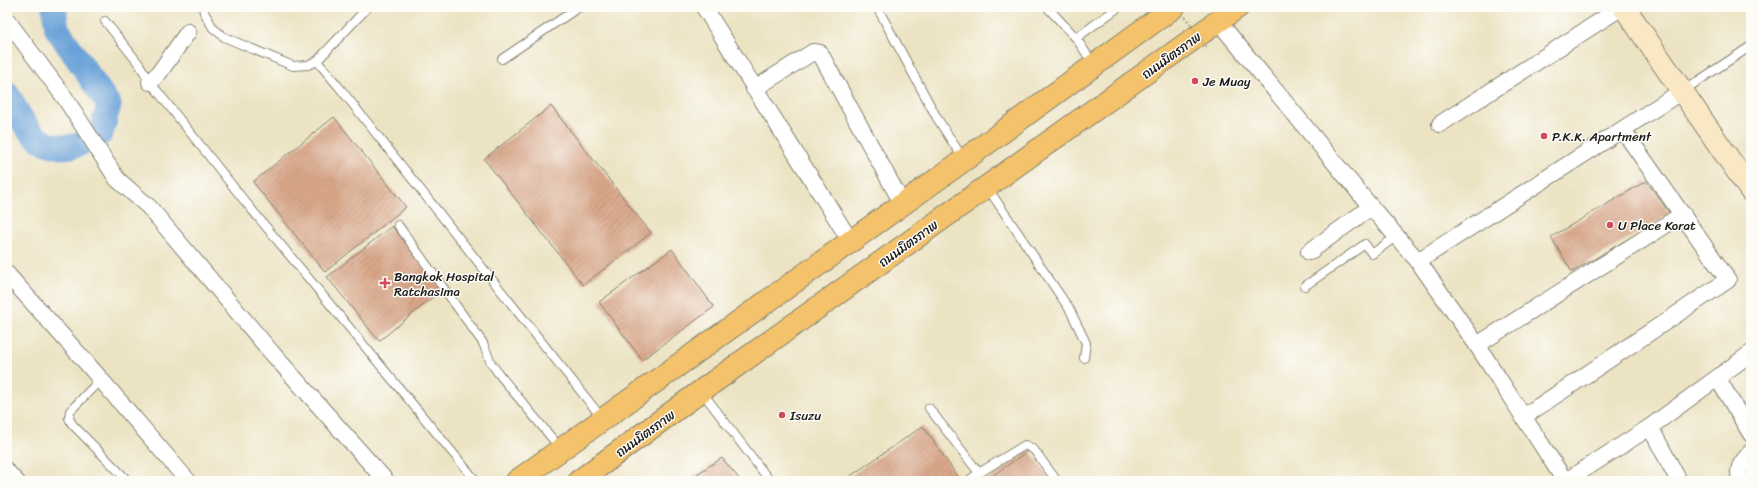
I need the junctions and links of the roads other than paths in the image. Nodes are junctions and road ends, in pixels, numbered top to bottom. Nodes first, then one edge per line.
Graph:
1 (203, 7) edge
2 (368, 7) edge
3 (579, 7) edge
4 (704, 7) edge
5 (877, 7) edge
6 (1047, 7) edge
7 (1119, 7) edge
8 (1174, 7) edge
9 (1238, 7) edge
10 (1623, 7) edge
11 (7, 20) edge
12 (105, 21) dead end
13 (1218, 21) junction
14 (188, 32) dead end
15 (1076, 38) junction
16 (1751, 46) edge
17 (502, 59) dead end
18 (316, 61) junction
19 (1094, 64) junction
20 (150, 82) junction
21 (754, 89) junction
22 (1682, 92) junction
23 (1440, 124) dead end
24 (1624, 130) junction
25 (964, 160) junction
26 (987, 186) junction
27 (1751, 191) edge
28 (903, 205) junction
29 (1371, 207) junction
30 (1683, 214) junction
31 (398, 225) dead end
32 (1397, 236) junction
33 (851, 242) junction
34 (1309, 252) dead end
35 (1418, 261) junction
36 (7, 274) edge
37 (1305, 286) dead end
38 (1477, 346) junction
39 (1751, 353) edge
40 (1084, 358) dead end
41 (101, 379) junction
42 (1718, 379) junction
43 (701, 391) junction
44 (929, 408) dead end
45 (1523, 417) junction
46 (603, 418) junction
47 (1650, 427) junction
48 (1751, 434) edge
49 (560, 449) junction
50 (1751, 452) edge
51 (7, 466) edge
52 (543, 473) edge
53 (979, 473) junction
54 (21, 481) edge
55 (128, 481) edge
56 (188, 481) edge
57 (386, 481) edge
58 (476, 481) edge
59 (517, 481) edge
60 (579, 481) edge
61 (770, 481) edge
62 (968, 481) edge
63 (1057, 481) edge
64 (1565, 481) edge
65 (1679, 481) edge
66 (1741, 481) edge

1 - 18 lane
2 - 18 lane
3 - 17 lane
4 - 21 street
5 - 25 lane
6 - 15 lane
7 - 15 lane
8 - 19 highway
9 - 13 highway, ถนนมิตรภาพ
10 - 22 street
10 - 23 street
11 - 57 street
12 - 20 lane
13 - 26 highway, ถนนมิตรภาพ
13 - 29 street
14 - 20 street
15 - 19 lane
16 - 22 lane
18 - 46 lane
19 - 25 highway
20 - 58 lane
21 - 28 street
21 - 33 street
22 - 24 street
22 - 27 street
24 - 30 street
24 - 35 street
25 - 28 highway
26 - 40 lane
26 - 43 highway, ถนนมิตรภาพ
28 - 33 highway
29 - 32 street
29 - 34 street
30 - 38 street
30 - 45 street
31 - 49 lane
32 - 35 street
32 - 37 lane
33 - 46 highway
35 - 38 street
36 - 41 street
38 - 45 street
39 - 42 street
41 - 55 lane
41 - 56 street
42 - 47 street
42 - 48 street
43 - 60 highway, ถนนมิตรภาพ
43 - 61 lane
44 - 53 lane
45 - 64 street
46 - 49 highway
47 - 64 street
47 - 65 street
49 - 52 highway
50 - 66 street
51 - 54 lane
52 - 59 highway
53 - 62 lane
53 - 63 lane

